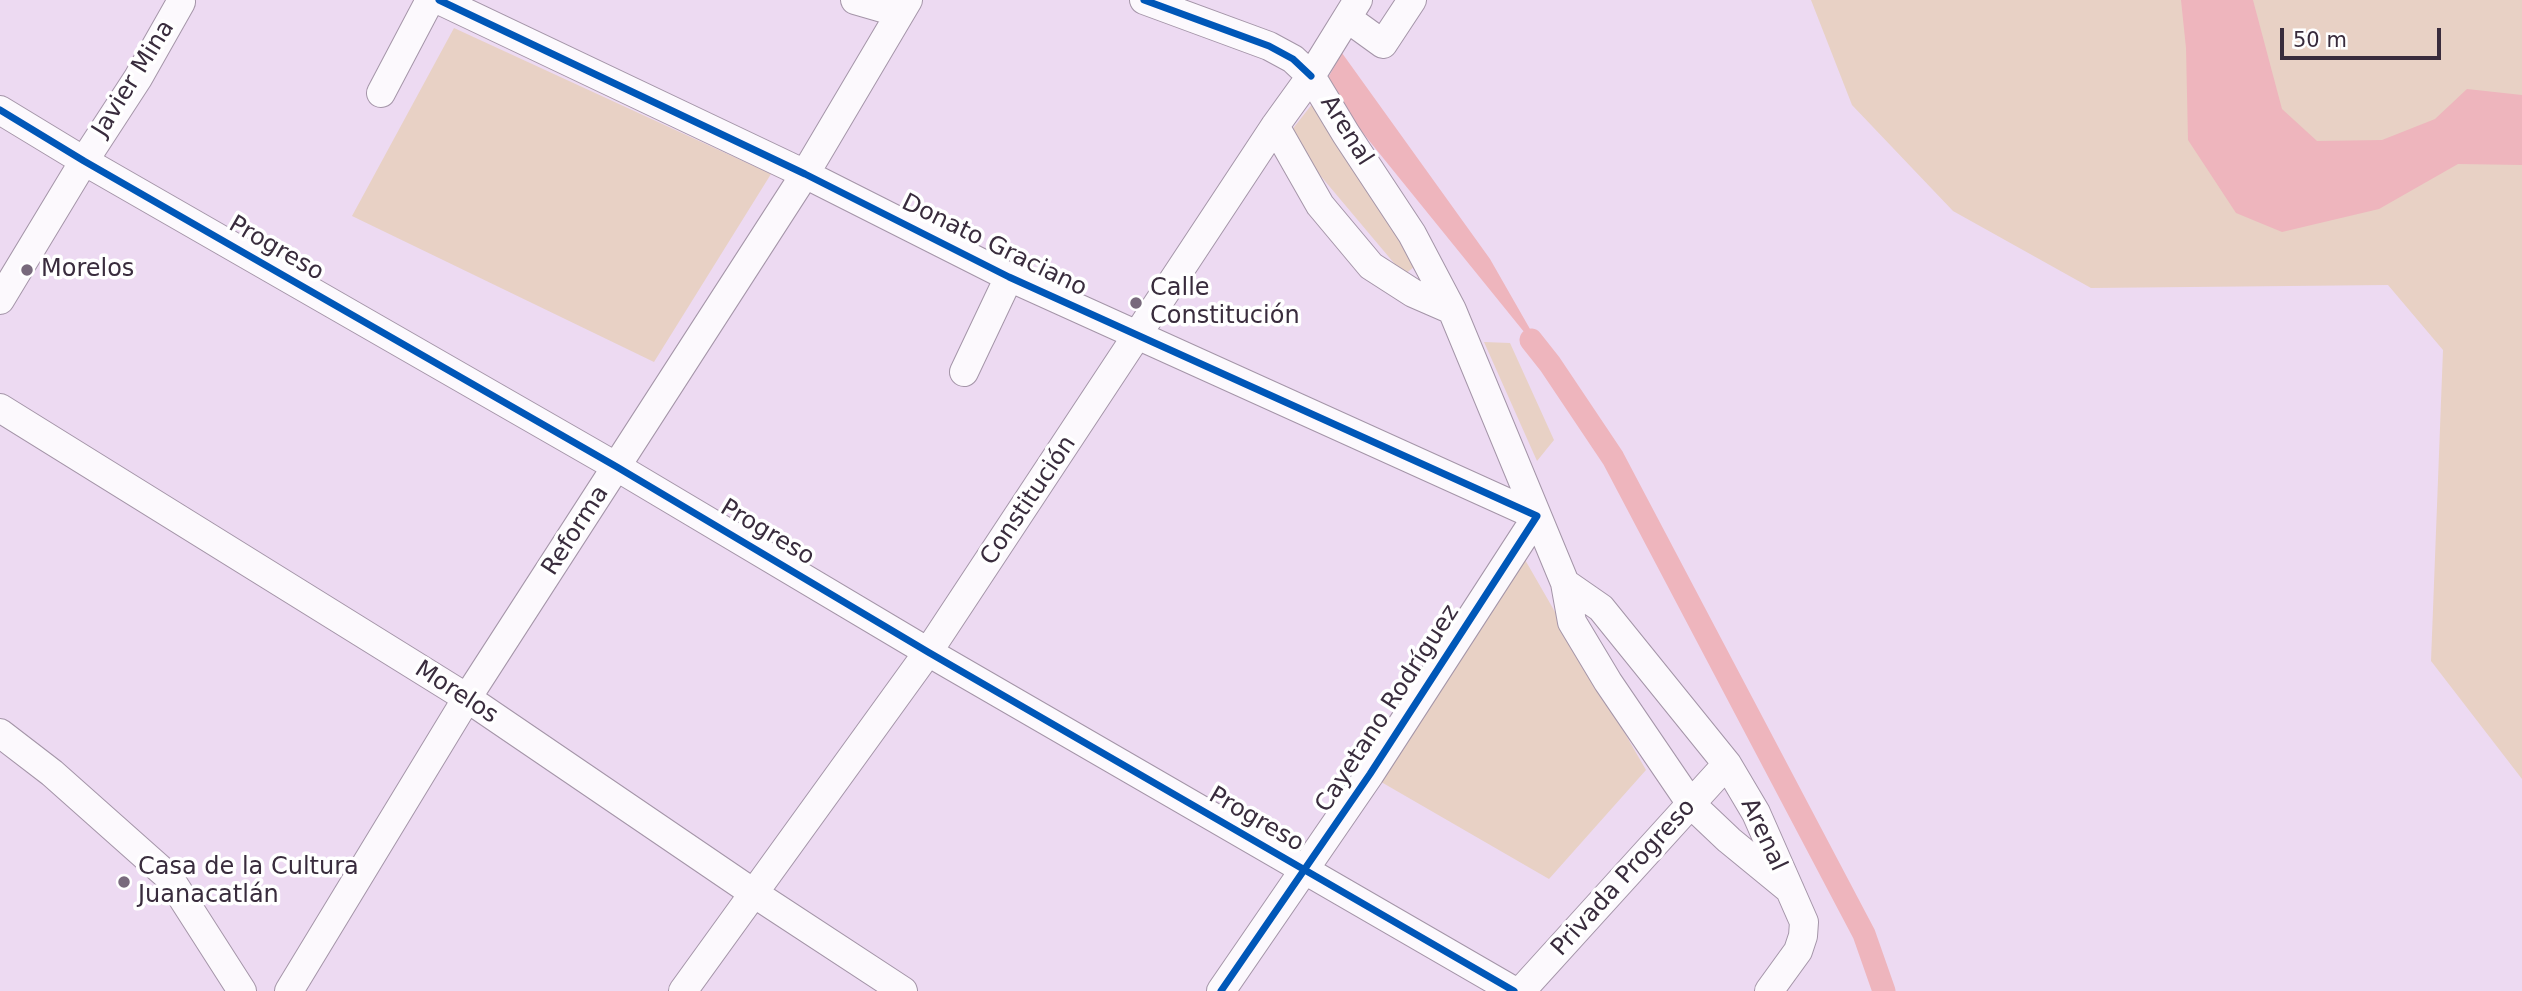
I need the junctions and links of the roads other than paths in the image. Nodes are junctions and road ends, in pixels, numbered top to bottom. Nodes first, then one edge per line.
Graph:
1 (430, 0) edge
2 (439, 0) edge
3 (855, 0) edge
4 (1144, 0) edge
5 (1412, 0) edge
6 (181, 2) dead end
7 (904, 7) edge
8 (482, 9) edge
9 (1353, 9) edge
10 (1311, 76) junction
11 (380, 93) dead end
12 (0, 110) edge
13 (1275, 126) junction
14 (84, 161) junction
15 (806, 174) junction
16 (1009, 277) junction
17 (0, 300) edge
18 (1452, 310) junction
19 (1139, 336) junction
20 (964, 372) dead end
21 (0, 408) edge
22 (617, 467) junction
23 (1537, 516) junction
24 (1565, 583) junction
25 (928, 652) junction
26 (467, 698) junction
27 (0, 733) edge
28 (1727, 764) junction
29 (1691, 804) junction
30 (1304, 870) junction
31 (1790, 891) junction
32 (752, 892) junction
33 (243, 991) edge
34 (289, 991) edge
35 (683, 991) edge
36 (904, 991) edge
37 (1221, 991) edge
38 (1514, 991) edge
39 (1521, 991) edge
40 (1769, 991) edge

1 - 11 street
2 - 8 street, Donato Graciano
3 - 7 street
4 - 10 street, Arenal
5 - 9 street
6 - 14 street, Javier Mina
7 - 15 street, Reforma
8 - 15 street, Donato Graciano
9 - 10 street, Constitución
10 - 13 street, Constitución
10 - 18 street, Arenal
12 - 14 street, Progreso
13 - 18 street
13 - 19 street, Constitución
14 - 17 street, Javier Mina
14 - 22 street, Progreso
15 - 16 street, Donato Graciano
15 - 22 street, Reforma
16 - 19 street, Donato Graciano
16 - 20 street
18 - 23 street, Arenal
19 - 23 street, Donato Graciano
19 - 25 street, Constitución
21 - 26 street, Morelos
22 - 25 street, Progreso
22 - 26 street, Reforma
23 - 24 street, Arenal
23 - 30 street, Cayetano Rodríguez
24 - 28 street, Arenal
24 - 29 street, Arenal
25 - 30 street, Progreso
25 - 32 street, Constitución
26 - 32 street, Morelos
26 - 34 street, Reforma
27 - 33 street
28 - 29 street, Privada Progreso
28 - 31 street, Arenal
29 - 31 street, Arenal
29 - 39 street, Privada Progreso
30 - 37 street, Cayetano Rodríguez
30 - 38 street, Progreso
31 - 40 street
32 - 35 street, Constitución
32 - 36 street, Morelos

